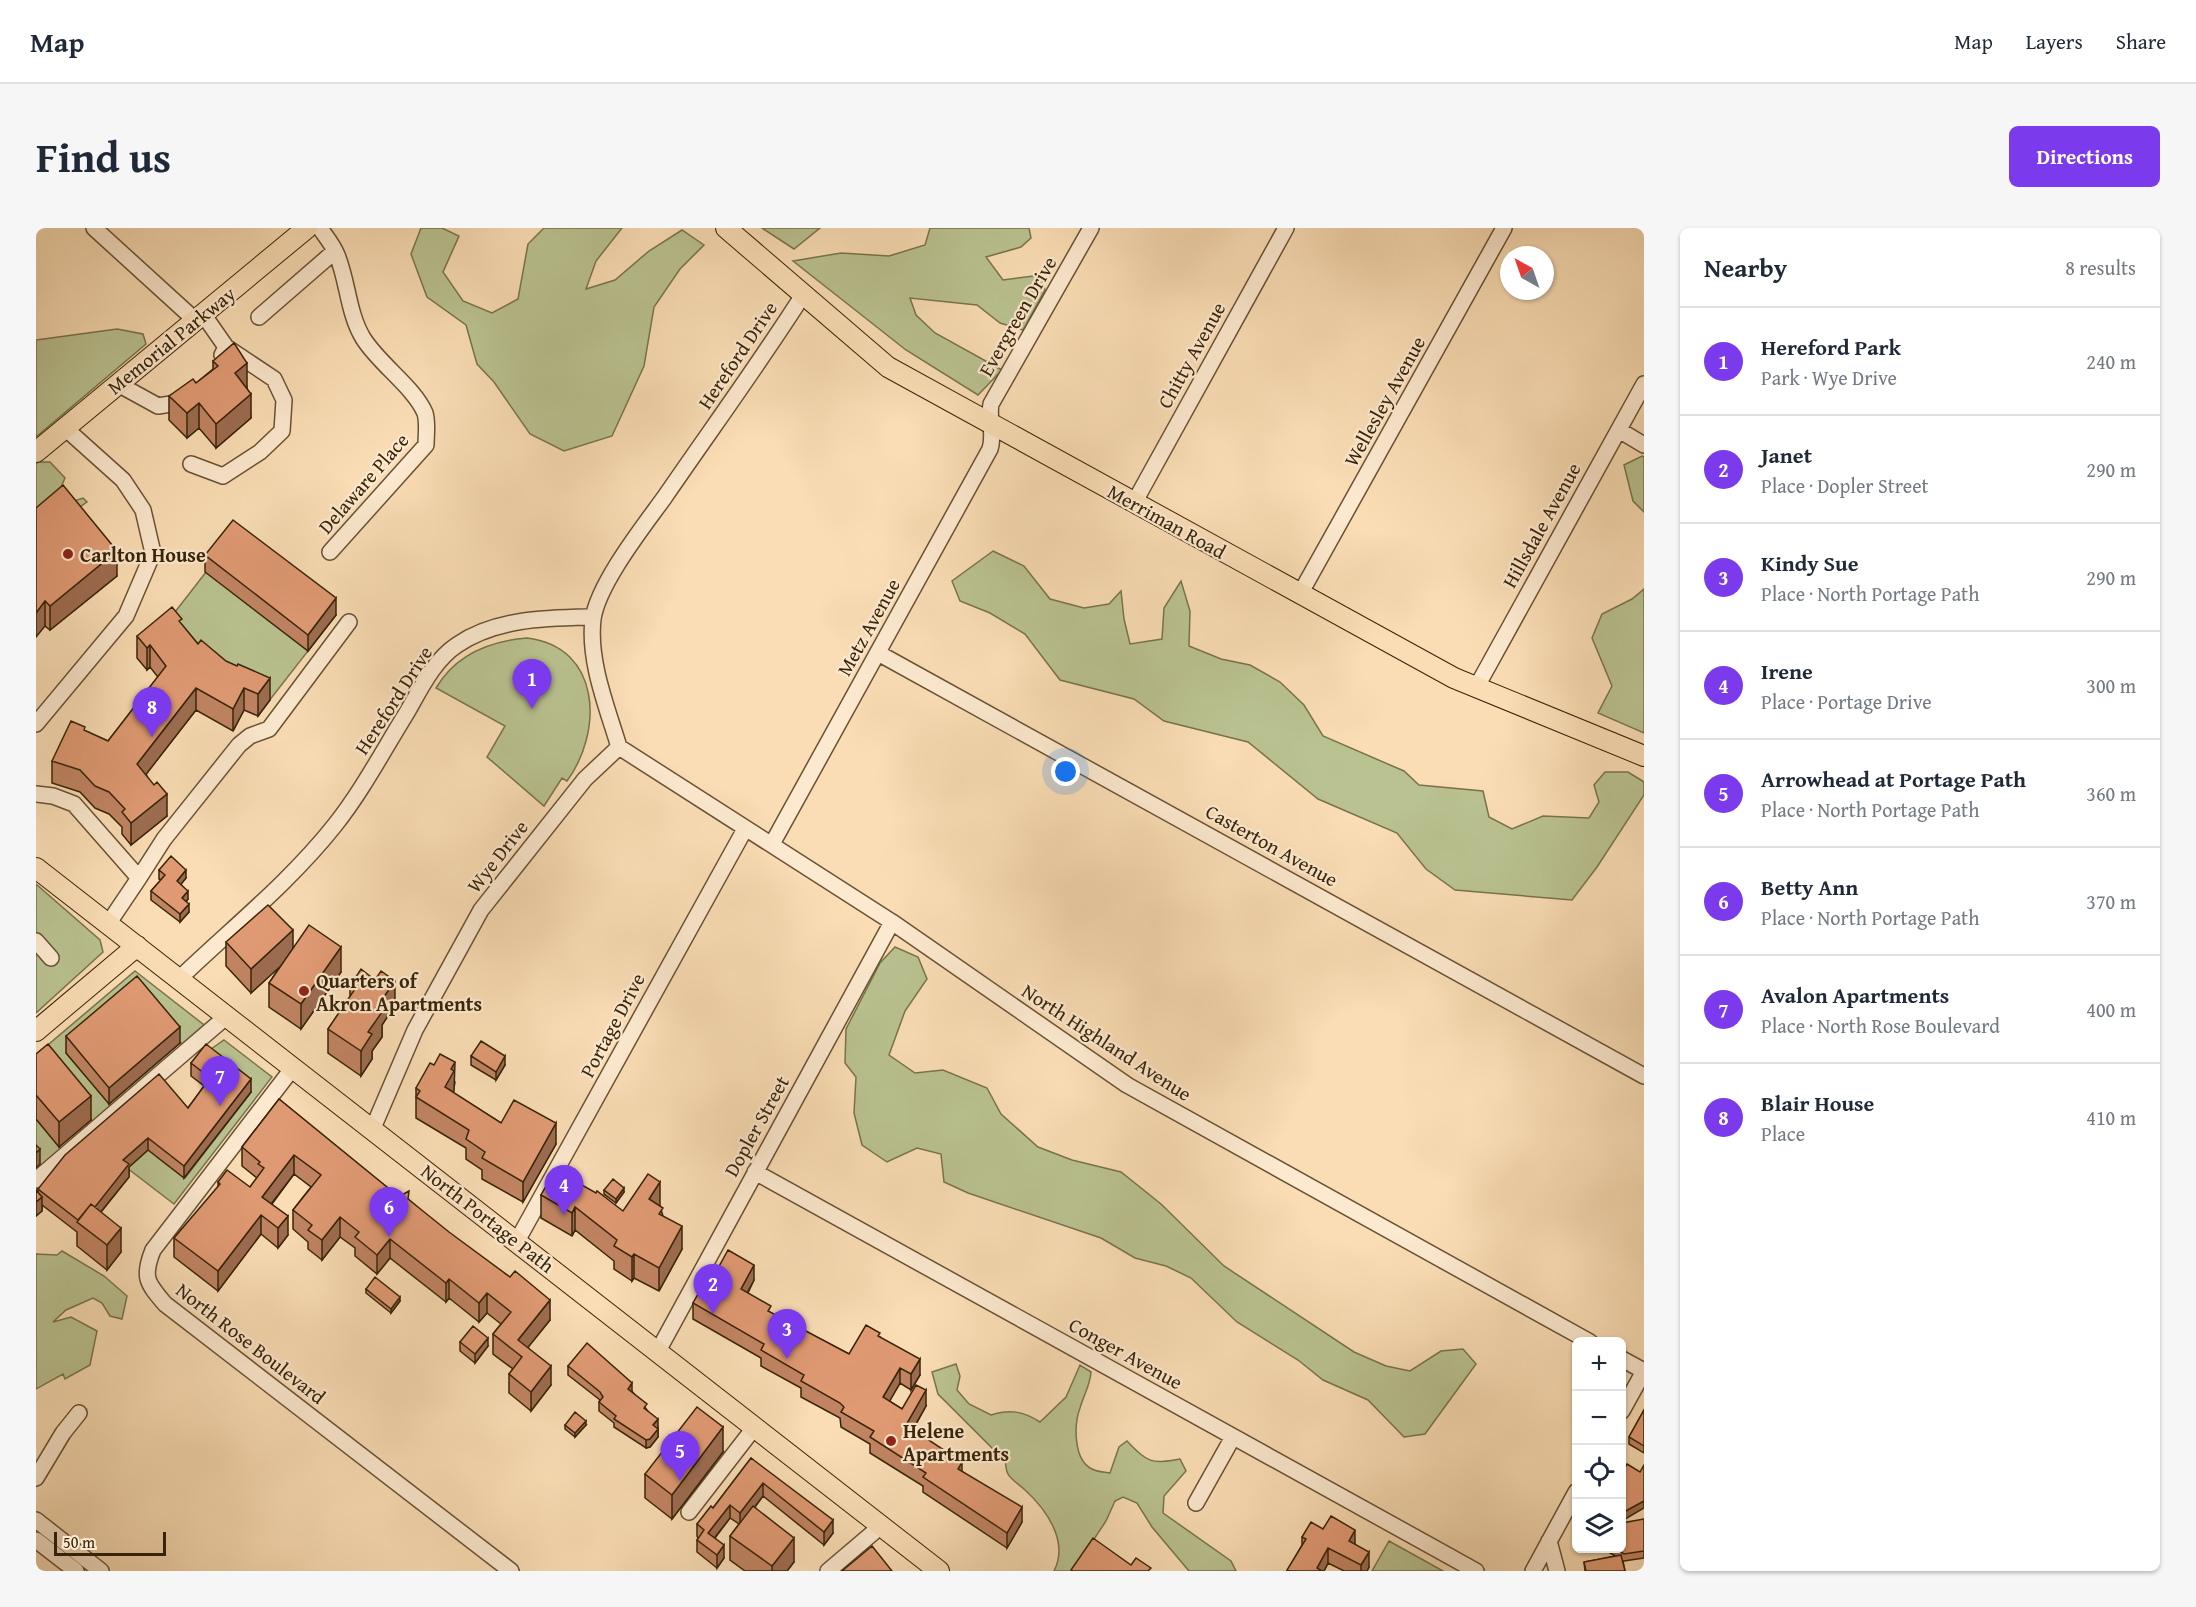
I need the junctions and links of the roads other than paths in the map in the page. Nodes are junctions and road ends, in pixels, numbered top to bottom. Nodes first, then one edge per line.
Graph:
1 (94, 228) edge
2 (307, 228) edge
3 (320, 228) edge
4 (726, 228) edge
5 (1091, 228) edge
6 (1286, 228) edge
7 (1504, 228) edge
8 (335, 251) junction
9 (802, 295) junction
10 (199, 317) junction
11 (259, 317) dead end
12 (226, 347) junction
13 (215, 367) edge
14 (118, 384) junction
15 (202, 384) edge
16 (1644, 384) edge
17 (993, 427) junction
18 (65, 428) junction
19 (1619, 430) junction
20 (1644, 445) edge
21 (36, 452) edge
22 (191, 464) dead end
23 (1134, 503) junction
24 (330, 552) dead end
25 (1300, 594) junction
26 (593, 617) junction
27 (349, 622) dead end
28 (878, 653) junction
29 (1476, 688) junction
30 (36, 724) edge
31 (619, 747) junction
32 (1644, 756) edge
33 (36, 794) edge
34 (746, 829) junction
35 (772, 844) junction
36 (36, 868) edge
37 (139, 878) junction
38 (892, 922) junction
39 (108, 924) junction
40 (36, 941) edge
41 (137, 946) junction
42 (51, 958) dead end
43 (179, 979) junction
44 (227, 1016) junction
45 (36, 1031) edge
46 (292, 1069) junction
47 (1644, 1076) edge
48 (373, 1128) junction
49 (755, 1172) junction
50 (36, 1180) edge
51 (518, 1241) junction
52 (1583, 1337) edge
53 (658, 1351) junction
54 (1626, 1361) edge
55 (1644, 1371) edge
56 (1626, 1404) edge
57 (79, 1413) dead end
58 (754, 1428) junction
59 (1233, 1437) junction
60 (36, 1478) edge
61 (1572, 1499) edge
62 (1196, 1503) dead end
63 (689, 1512) dead end
64 (38, 1525) edge
65 (881, 1526) junction
66 (36, 1540) edge
67 (1549, 1541) junction
68 (76, 1571) edge
69 (101, 1571) edge
70 (511, 1571) edge
71 (828, 1571) edge
72 (939, 1571) edge
73 (1476, 1571) edge
74 (1533, 1571) edge
75 (1557, 1571) edge

1 - 10 street
2 - 10 main road, Memorial Parkway
3 - 8 street, Delaware Place
4 - 9 main road, Merriman Road
5 - 17 street, Evergreen Drive
6 - 23 street, Chitty Avenue
7 - 25 street, Wellesley Avenue
8 - 11 street
8 - 24 street, Delaware Place
9 - 17 main road, Merriman Road
9 - 26 street, Hereford Drive
10 - 12 street
10 - 14 main road, Memorial Parkway
12 - 13 street
12 - 22 street
14 - 15 street
14 - 18 main road, Memorial Parkway
16 - 19 street, Hillsdale Avenue
17 - 23 main road, Merriman Road
17 - 28 street, Metz Avenue
18 - 21 main road, Memorial Parkway
18 - 30 street
19 - 20 street
19 - 29 street, Hillsdale Avenue
23 - 25 main road, Merriman Road
25 - 29 main road, Merriman Road
26 - 31 street
26 - 43 street, Hereford Drive
27 - 37 street
28 - 35 street, Metz Avenue
28 - 47 street, Casterton Avenue
29 - 32 main road, Merriman Road
31 - 34 street, North Highland Avenue
31 - 48 street, Wye Drive
33 - 37 street
34 - 35 street, North Highland Avenue
34 - 51 street, Portage Drive
35 - 38 street, North Highland Avenue
36 - 39 main road, North Portage Path
37 - 39 street
38 - 49 street, Dopler Street
38 - 52 street, North Highland Avenue
39 - 41 main road, North Portage Path
40 - 42 street
41 - 43 main road, North Portage Path
41 - 45 main road
43 - 44 main road, North Portage Path
44 - 46 main road, North Portage Path
44 - 50 street
46 - 48 main road, North Portage Path
46 - 70 street, North Rose Boulevard
48 - 51 main road, North Portage Path
49 - 53 street, Dopler Street
49 - 59 street, Conger Avenue
51 - 53 main road, North Portage Path
53 - 58 main road, North Portage Path
54 - 55 street
55 - 56 street
57 - 60 street
58 - 63 street
58 - 65 main road, North Portage Path
59 - 62 street
59 - 73 street, Conger Avenue
61 - 67 street
64 - 69 street
65 - 71 street
65 - 72 main road, North Portage Path
66 - 68 street
67 - 74 street
67 - 75 street

